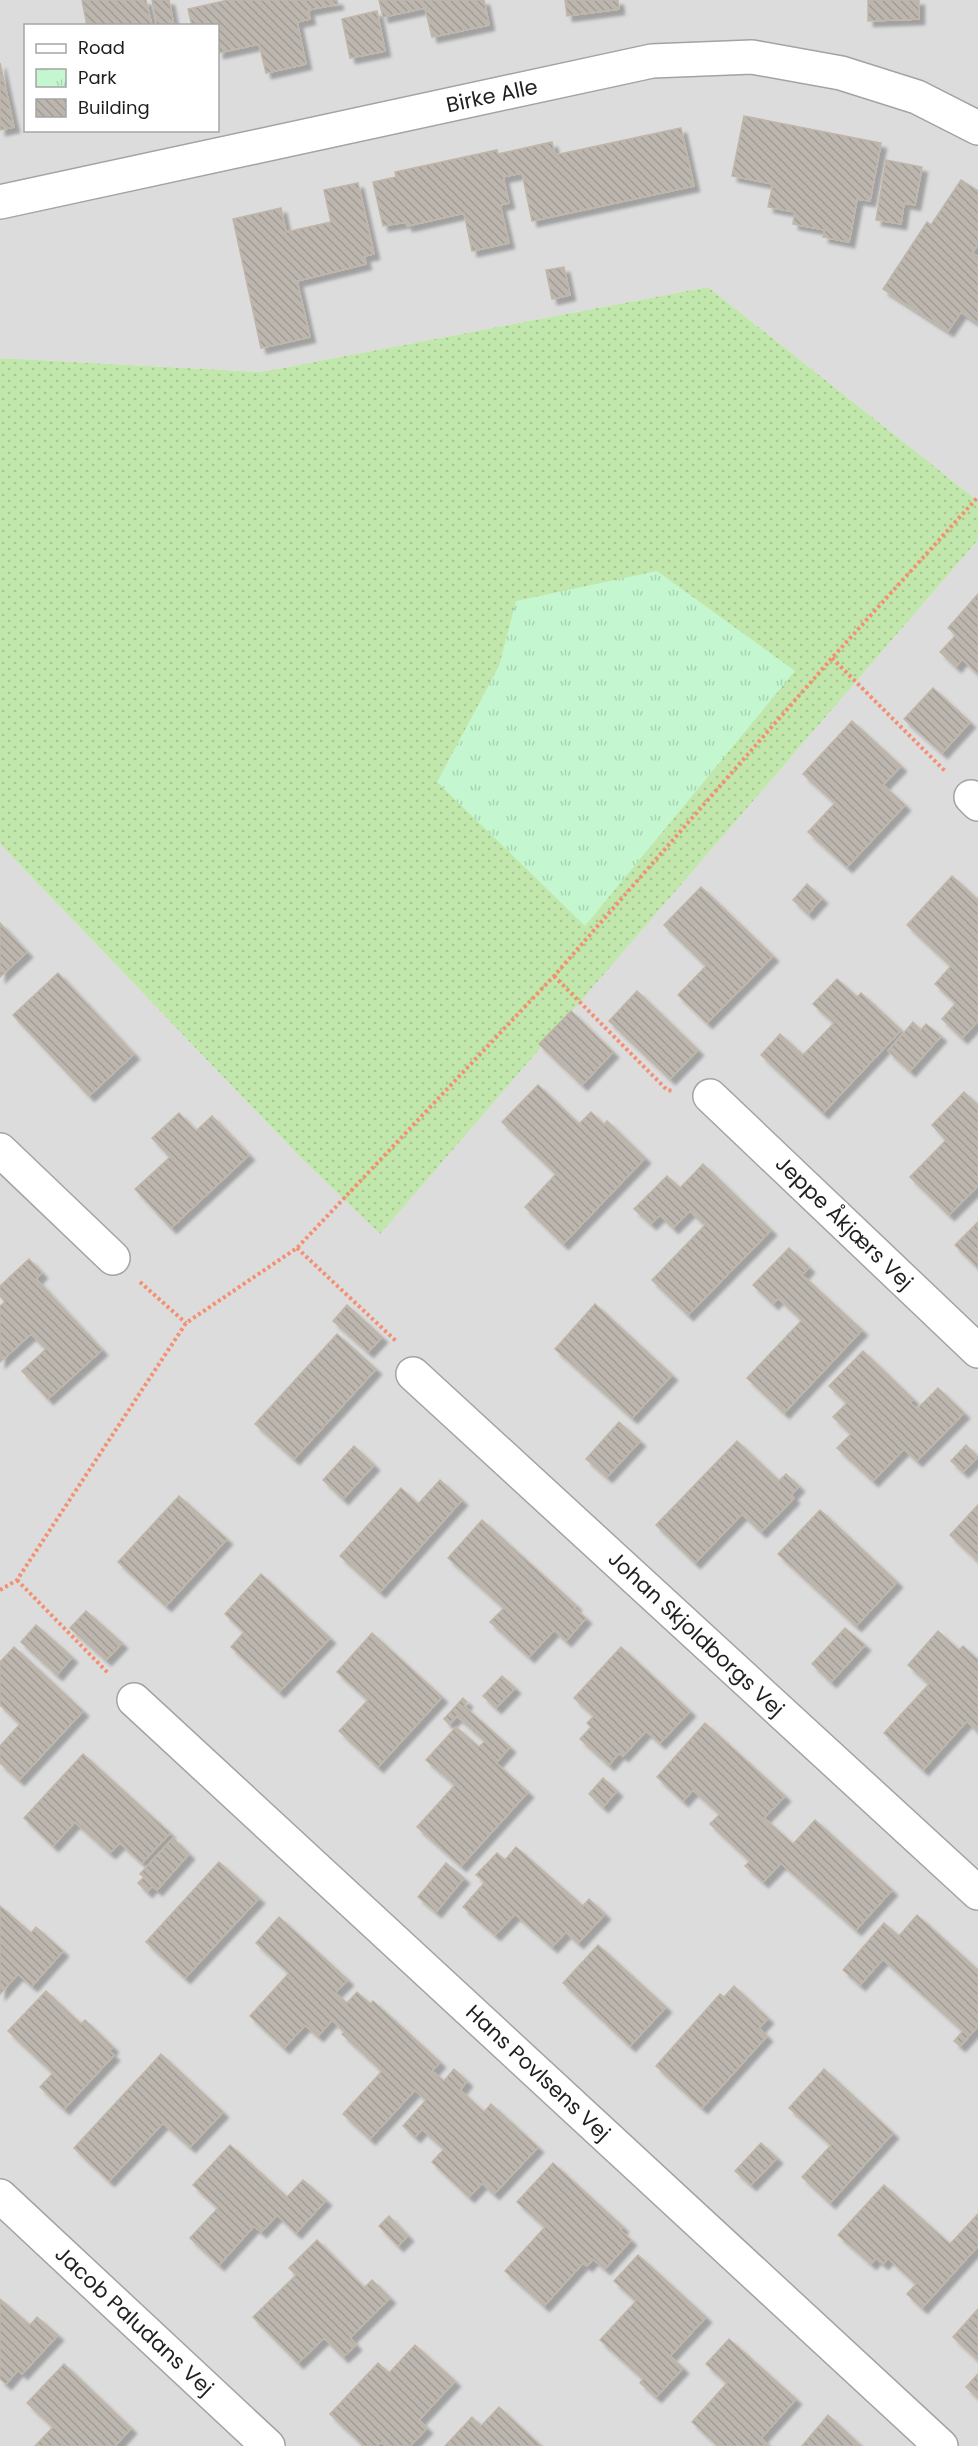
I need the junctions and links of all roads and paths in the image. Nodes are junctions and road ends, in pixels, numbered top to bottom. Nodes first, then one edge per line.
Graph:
1 (978, 128) edge
2 (0, 202) edge
3 (978, 497) edge
4 (832, 658) junction
5 (974, 801) edge
6 (554, 976) junction
7 (710, 1096) joint
8 (0, 1150) edge
9 (297, 1248) junction
10 (113, 1258) joint
11 (186, 1323) junction
12 (978, 1351) edge
13 (413, 1374) joint
14 (17, 1580) junction
15 (0, 1590) edge
16 (134, 1700) joint
17 (978, 1893) edge
18 (0, 2196) edge
19 (268, 2446) edge
20 (941, 2446) edge

1 - 2 street, Birke Alle
3 - 4 path
4 - 5 path
4 - 6 path
6 - 7 path
6 - 9 path
7 - 12 street, Jeppe Åkjærs Vej
8 - 10 street
9 - 11 path
9 - 13 path
10 - 11 path
11 - 14 path
13 - 17 street, Johan Skjoldborgs Vej
14 - 15 path
14 - 16 path
16 - 20 street, Hans Povlsens Vej
18 - 19 street, Jacob Paludans Vej

